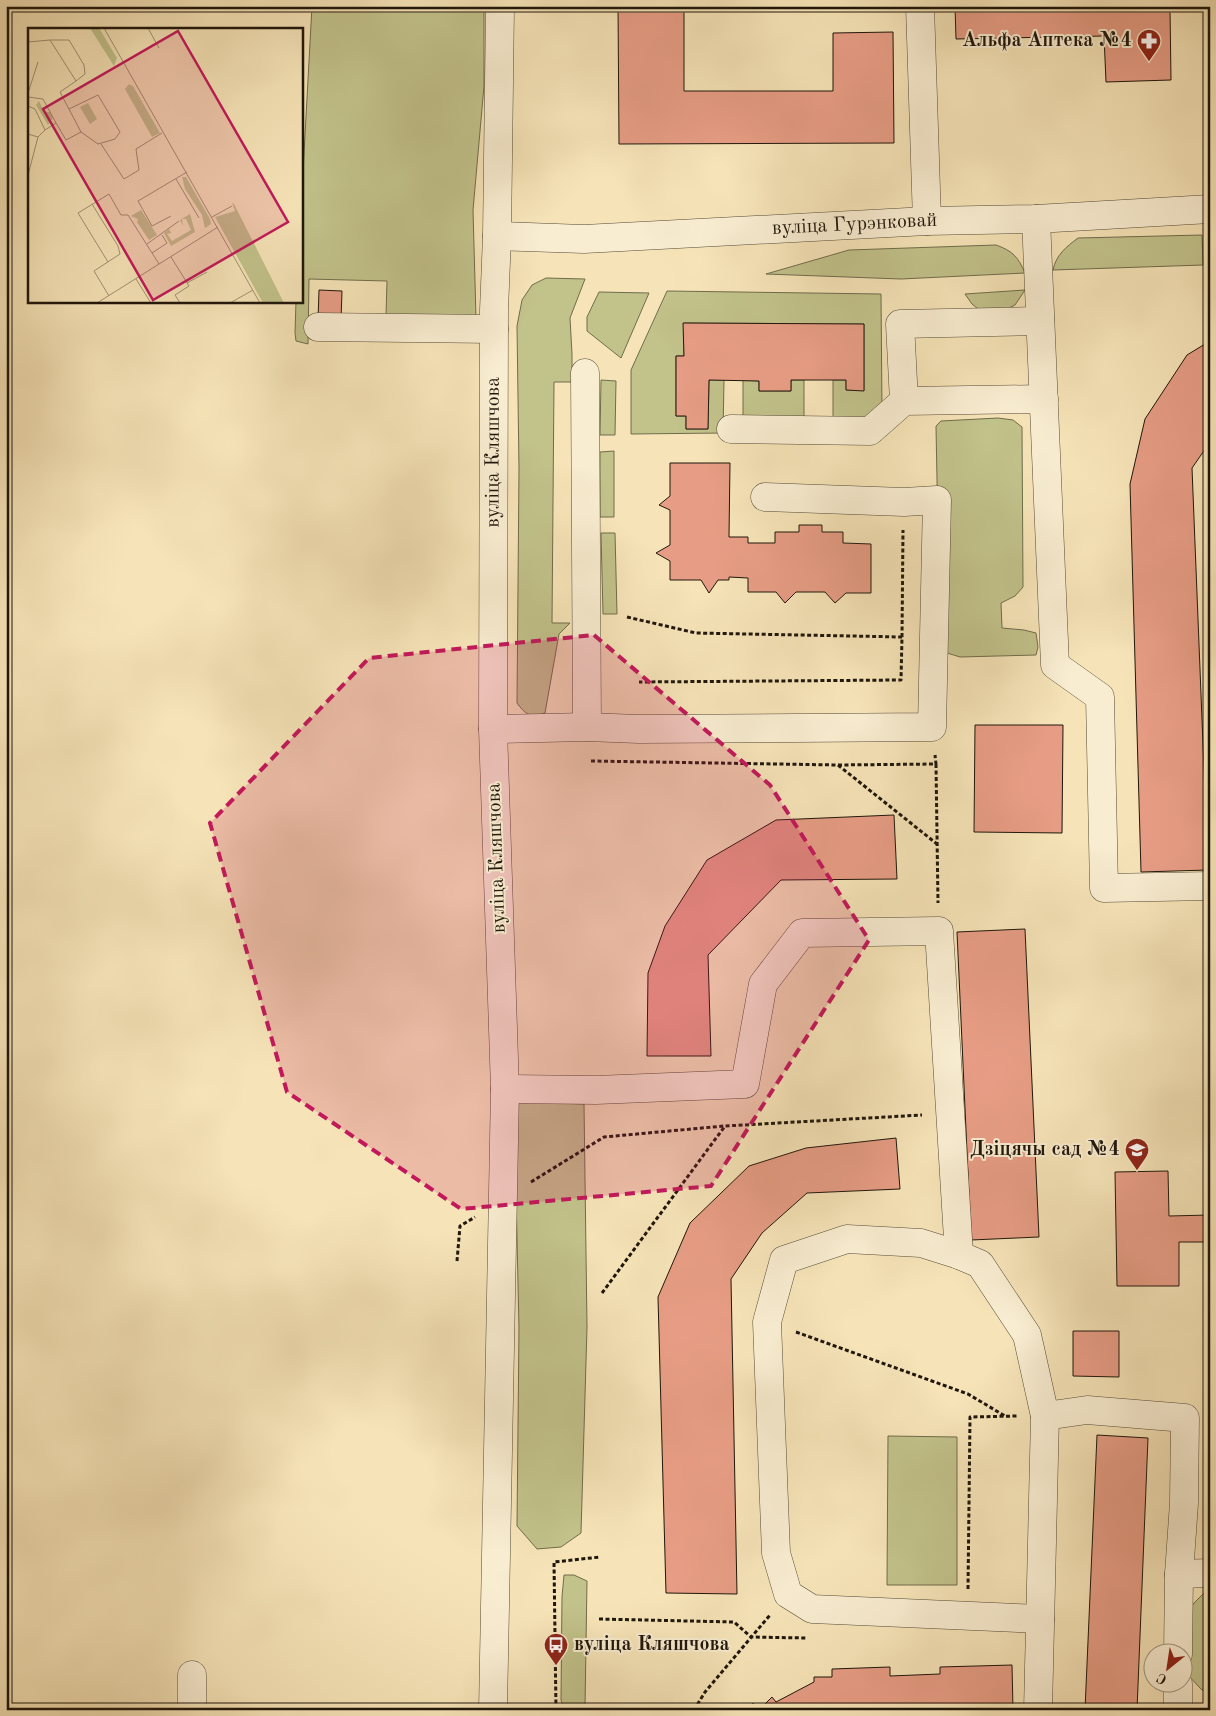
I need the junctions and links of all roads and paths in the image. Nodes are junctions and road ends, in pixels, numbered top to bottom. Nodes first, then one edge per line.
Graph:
1 (500, 6) edge
2 (920, 6) edge
3 (1210, 209) edge
4 (1036, 219) junction
5 (928, 221) junction
6 (498, 236) junction
7 (1040, 321) junction
8 (318, 327) dead end
9 (494, 329) junction
10 (585, 373) dead end
11 (1044, 399) junction
12 (904, 401) junction
13 (731, 429) dead end
14 (765, 497) dead end
15 (904, 502) junction
16 (627, 617) dead end
17 (902, 637) junction
18 (639, 682) dead end
19 (587, 727) junction
20 (932, 727) junction
21 (493, 729) junction
22 (590, 762) dead end
23 (936, 764) junction
24 (838, 765) junction
25 (937, 844) junction
26 (1210, 886) edge
27 (939, 930) junction
28 (505, 1089) junction
29 (950, 1114) junction
30 (725, 1126) junction
31 (503, 1199) junction
32 (959, 1255) junction
33 (457, 1261) dead end
34 (602, 1293) dead end
35 (767, 1322) junction
36 (1006, 1416) junction
37 (1045, 1416) junction
38 (600, 1557) dead end
39 (1210, 1573) edge
40 (1179, 1574) junction
41 (788, 1594) junction
42 (968, 1616) junction
43 (599, 1618) dead end
44 (1040, 1620) junction
45 (751, 1638) junction
46 (1178, 1644) edge
47 (192, 1674) dead end
48 (1178, 1694) edge
49 (192, 1710) edge
50 (493, 1710) edge
51 (556, 1710) edge
52 (694, 1710) edge
53 (1038, 1710) edge
54 (1178, 1710) edge

1 - 6 street, вуліца Кляшчова
2 - 5 street
3 - 4 street, вуліца Гурэнковай
4 - 5 street, вуліца Гурэнковай
4 - 7 street
5 - 6 street, вуліца Гурэнковай
6 - 9 street, вуліца Кляшчова
7 - 11 street
7 - 12 street
8 - 9 street
9 - 21 street, вуліца Кляшчова
10 - 19 street
11 - 12 street
11 - 26 street
12 - 13 street
14 - 15 street
15 - 17 path
15 - 20 street
16 - 17 path
17 - 18 path
19 - 20 street
19 - 21 street
20 - 23 path
21 - 28 street, вуліца Кляшчова
22 - 24 path
23 - 24 path
23 - 25 path
24 - 25 path
25 - 27 path
27 - 28 street
27 - 29 street
28 - 31 street, вуліца Кляшчова
29 - 30 path
29 - 32 street
30 - 31 path
30 - 34 path
31 - 33 path
31 - 50 street, вуліца Кляшчова
32 - 35 street
32 - 37 street
35 - 36 path
35 - 41 street
36 - 37 path
36 - 42 path
37 - 40 street
37 - 44 street
38 - 51 path
39 - 40 street
40 - 46 street
41 - 42 street
41 - 45 path
42 - 44 street
43 - 45 path
44 - 53 street
45 - 52 path
47 - 49 street
48 - 54 street

